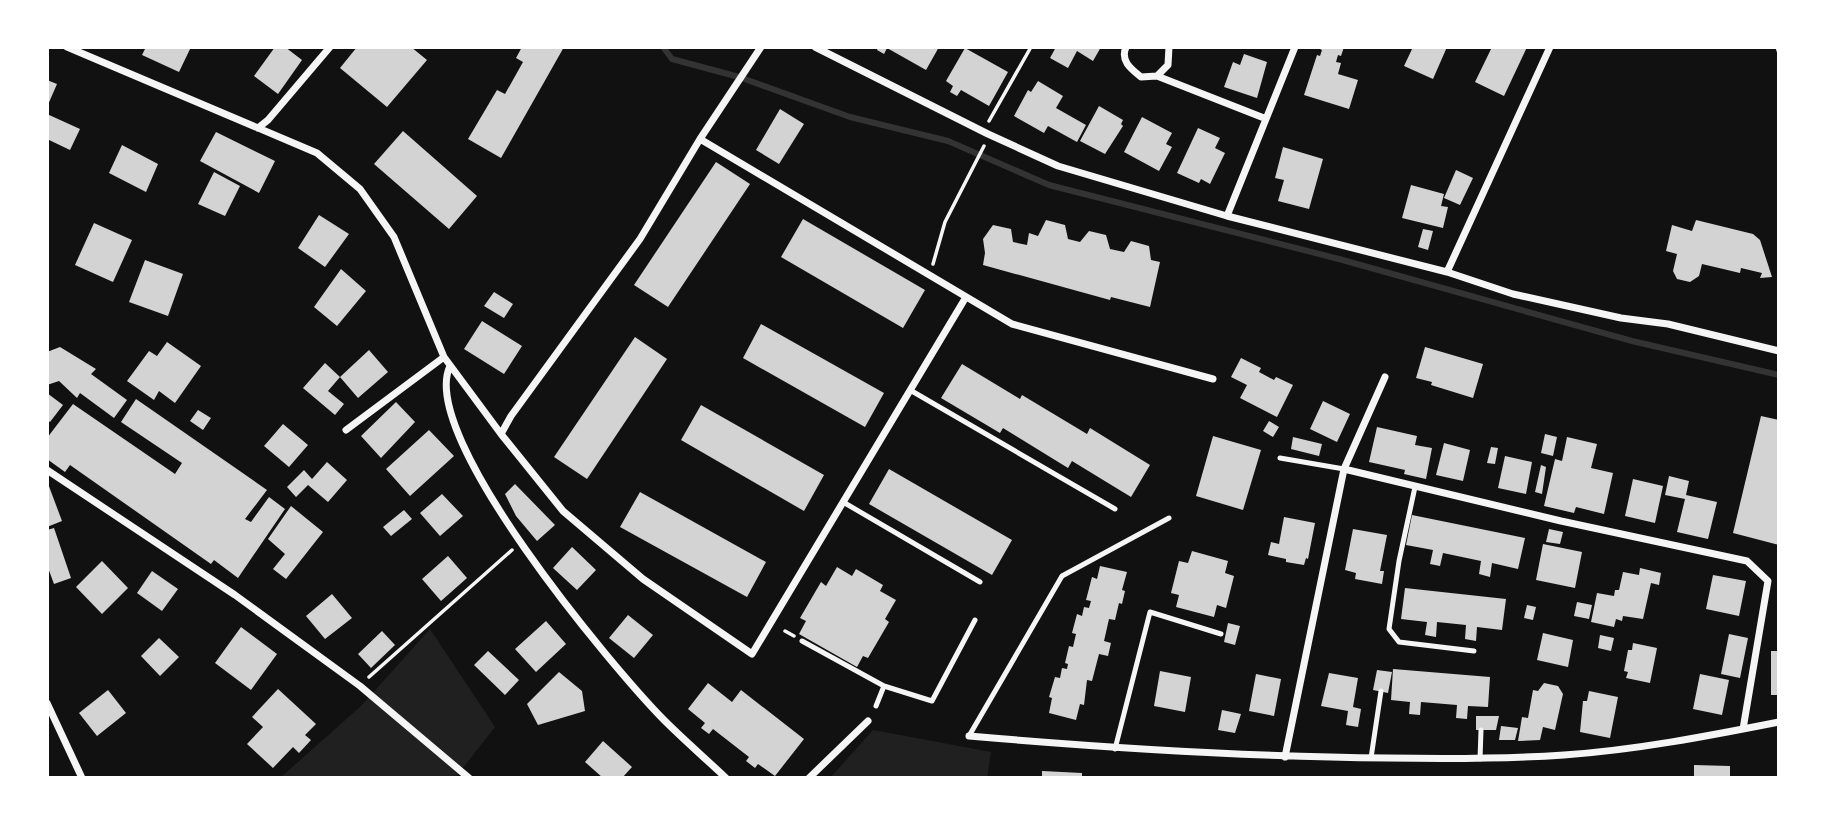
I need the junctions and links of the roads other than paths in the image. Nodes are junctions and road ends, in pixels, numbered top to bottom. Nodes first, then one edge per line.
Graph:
1 (67, 47) edge
2 (330, 47) edge
3 (761, 47) edge
4 (815, 47) edge
5 (1126, 47) edge
6 (1170, 47) edge
7 (1295, 47) edge
8 (1550, 47) edge
9 (1157, 76) junction
10 (1264, 118) junction
11 (258, 128) junction
12 (700, 139) junction
13 (1227, 216) junction
14 (1447, 272) junction
15 (966, 297) junction
16 (1779, 351) edge
17 (444, 357) junction
18 (450, 366) junction
19 (1385, 377) dead end
20 (1213, 379) dead end
21 (911, 390) junction
22 (346, 430) dead end
23 (501, 434) junction
24 (1280, 458) dead end
25 (1344, 469) junction
26 (47, 470) edge
27 (1415, 487) junction
28 (843, 502) junction
29 (1115, 509) dead end
30 (1169, 518) dead end
31 (980, 582) dead end
32 (975, 620) dead end
33 (1221, 634) dead end
34 (802, 641) dead end
35 (1474, 651) dead end
36 (884, 687) junction
37 (1381, 691) dead end
38 (47, 703) edge
39 (876, 706) dead end
40 (869, 721) dead end
41 (1779, 722) edge
42 (1743, 729) junction
43 (1481, 730) dead end
44 (969, 736) joint
45 (1115, 748) junction
46 (1285, 757) junction
47 (1371, 758) junction
48 (1480, 759) junction
49 (82, 778) edge
50 (469, 778) edge
51 (726, 778) edge
52 (809, 778) edge

1 - 11 street
2 - 11 street
3 - 12 street
4 - 13 street
5 - 9 street
6 - 9 street
7 - 10 street
8 - 14 street
9 - 10 street
10 - 13 street
11 - 17 street
12 - 15 street
12 - 23 street
13 - 14 street
14 - 16 street
15 - 20 street
15 - 21 street
17 - 18 street
17 - 22 street
18 - 23 street
18 - 51 street
19 - 25 street
21 - 28 street
21 - 29 lane
23 - 28 street
24 - 25 lane
25 - 27 street
25 - 46 street
26 - 50 street
27 - 35 lane
27 - 42 street
28 - 31 lane
30 - 44 lane
32 - 36 lane
33 - 45 lane
34 - 36 lane
36 - 39 lane
37 - 47 lane
38 - 49 street
40 - 52 street
41 - 42 street
42 - 48 street
43 - 48 lane
44 - 45 street
45 - 46 street
46 - 47 street
47 - 48 street

